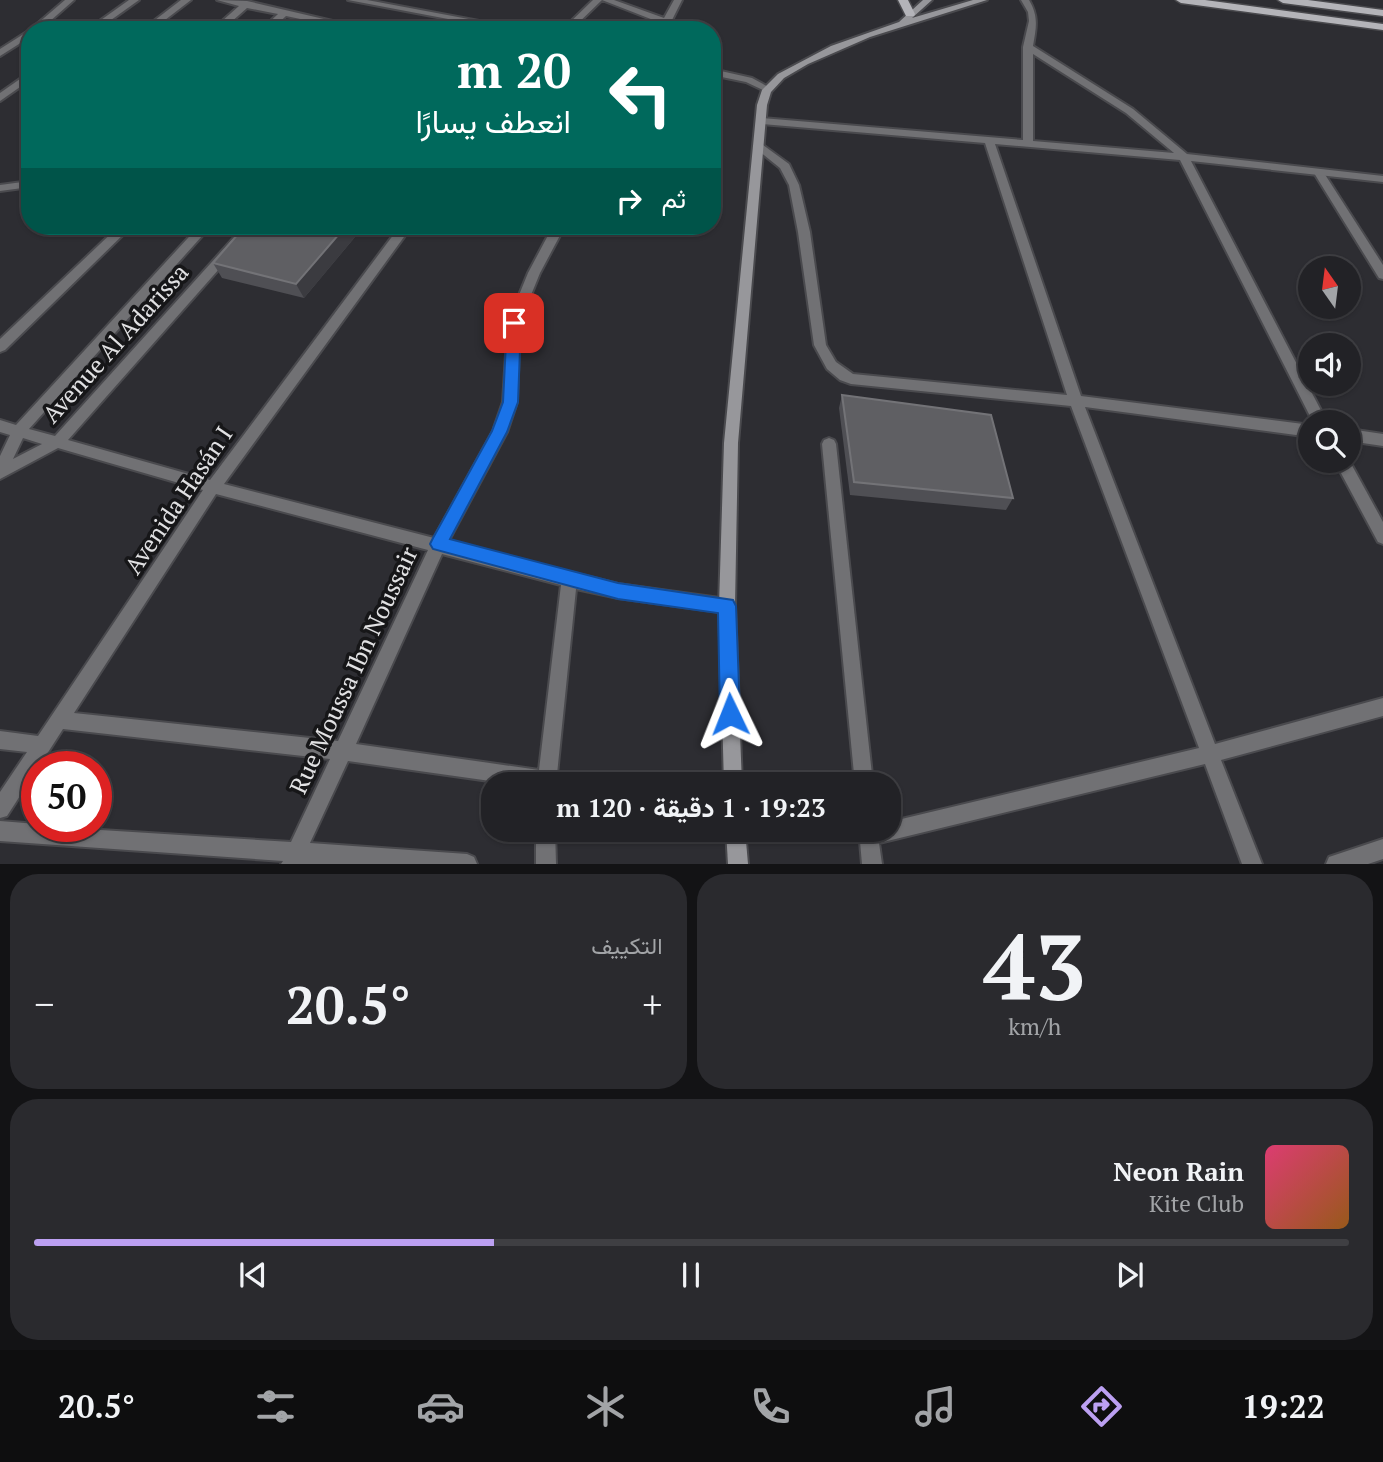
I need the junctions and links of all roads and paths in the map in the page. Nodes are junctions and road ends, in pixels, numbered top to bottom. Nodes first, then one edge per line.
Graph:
1 (70, 0) edge
2 (135, 0) edge
3 (187, 0) edge
4 (221, 0) edge
5 (352, 0) edge
6 (598, 0) edge
7 (606, 0) edge
8 (678, 0) edge
9 (903, 0) edge
10 (928, 0) edge
11 (983, 0) edge
12 (1025, 0) edge
13 (1181, 0) edge
14 (1283, 0) edge
15 (247, 4) junction
16 (286, 12) junction
17 (1383, 13) edge
18 (910, 14) junction
19 (45, 21) edge
20 (104, 21) edge
21 (158, 21) edge
22 (227, 21) edge
23 (276, 21) edge
24 (325, 21) edge
25 (472, 21) edge
26 (576, 21) edge
27 (653, 21) edge
28 (667, 21) edge
29 (899, 24) junction
30 (1383, 27) edge
31 (21, 39) edge
32 (1028, 47) junction
33 (0, 53) edge
34 (721, 74) edge
35 (21, 82) edge
36 (767, 89) junction
37 (0, 98) edge
38 (761, 121) junction
39 (989, 141) junction
40 (1028, 144) junction
41 (759, 147) junction
42 (1184, 157) junction
43 (1319, 173) junction
44 (1383, 179) edge
45 (21, 185) edge
46 (0, 188) edge
47 (117, 235) edge
48 (197, 235) edge
49 (240, 235) edge
50 (399, 235) edge
51 (554, 235) edge
52 (1383, 275) edge
53 (0, 347) edge
54 (1076, 401) junction
55 (1314, 410) edge
56 (0, 426) edge
57 (1298, 428) edge
58 (19, 431) junction
59 (1361, 437) edge
60 (1383, 440) edge
61 (58, 442) junction
62 (829, 444) dead end
63 (0, 472) edge
64 (1348, 473) edge
65 (213, 487) junction
66 (1383, 537) edge
67 (439, 544) junction
68 (569, 580) junction
69 (727, 606) junction
70 (1383, 707) edge
71 (58, 720) junction
72 (0, 740) edge
73 (42, 745) junction
74 (343, 751) junction
75 (1210, 754) junction
76 (481, 772) edge
77 (548, 772) edge
78 (733, 772) edge
79 (863, 772) edge
80 (0, 809) edge
81 (901, 826) edge
82 (0, 831) edge
83 (546, 842) edge
84 (737, 842) edge
85 (870, 842) edge
86 (1383, 849) edge
87 (294, 857) edge
88 (467, 863) edge
89 (546, 863) edge
90 (738, 863) edge
91 (872, 863) edge
92 (1252, 863) edge
93 (1336, 863) edge

1 - 19 street
2 - 20 street
3 - 21 street
4 - 15 street
5 - 25 street
6 - 26 street
7 - 27 street
8 - 28 street
9 - 18 main road
10 - 18 main road
11 - 29 main road
12 - 32 street
13 - 30 main road
14 - 17 main road
15 - 16 street
15 - 22 street
16 - 23 street
16 - 24 street
18 - 29 main road
29 - 36 main road
31 - 33 street
32 - 40 street
32 - 42 street
34 - 36 street
35 - 37 street
36 - 38 main road
38 - 39 street
38 - 41 main road
39 - 40 street
39 - 54 street
40 - 42 street
41 - 54 street
41 - 69 main road
42 - 43 street
42 - 55 street
43 - 44 street
43 - 52 street
45 - 46 street
47 - 53 street
48 - 58 street, Avenue Al Adarissa
49 - 61 street, Avenue Al Adarissa
50 - 65 street, Avenida Hasán I
51 - 67 street, Rue Moussa Ibn Noussair
54 - 57 street
54 - 75 street
56 - 58 street
58 - 61 street
58 - 63 street, Avenue Al Adarissa
59 - 60 street
61 - 63 street, Avenue Al Adarissa
61 - 65 street
62 - 79 street
64 - 66 street
65 - 67 street
65 - 71 street, Avenida Hasán I
67 - 68 street
67 - 74 street, Rue Moussa Ibn Noussair
68 - 69 street
68 - 77 street
69 - 78 main road
70 - 75 street
71 - 73 street, Avenida Hasán I
71 - 74 street
72 - 73 street
73 - 80 street, Avenida Hasán I
74 - 76 street
74 - 87 street, Rue Moussa Ibn Noussair
75 - 81 street
75 - 92 street
82 - 87 street
83 - 89 street
84 - 90 main road
85 - 91 street
86 - 93 street
87 - 88 street

